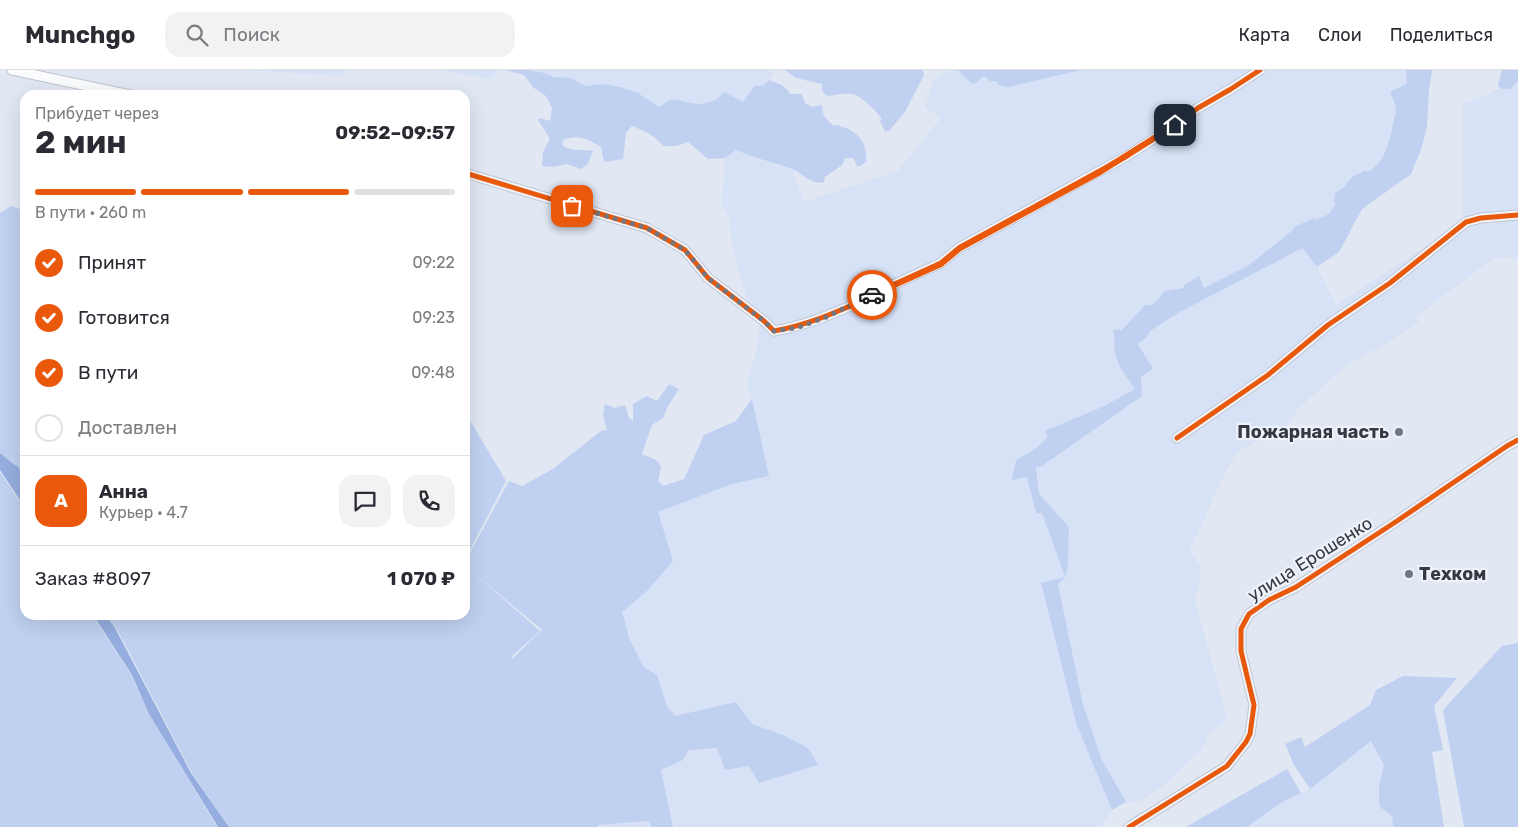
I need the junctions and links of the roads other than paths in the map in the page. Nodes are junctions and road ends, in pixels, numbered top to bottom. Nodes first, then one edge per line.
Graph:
1 (12, 70) edge
2 (1260, 70) edge
3 (106, 90) edge
4 (470, 175) edge
5 (1518, 215) edge
6 (1177, 438) dead end
7 (1518, 440) edge
8 (1129, 827) edge

1 - 3 street
2 - 4 street
5 - 6 street
7 - 8 street, улица Ерошенко

